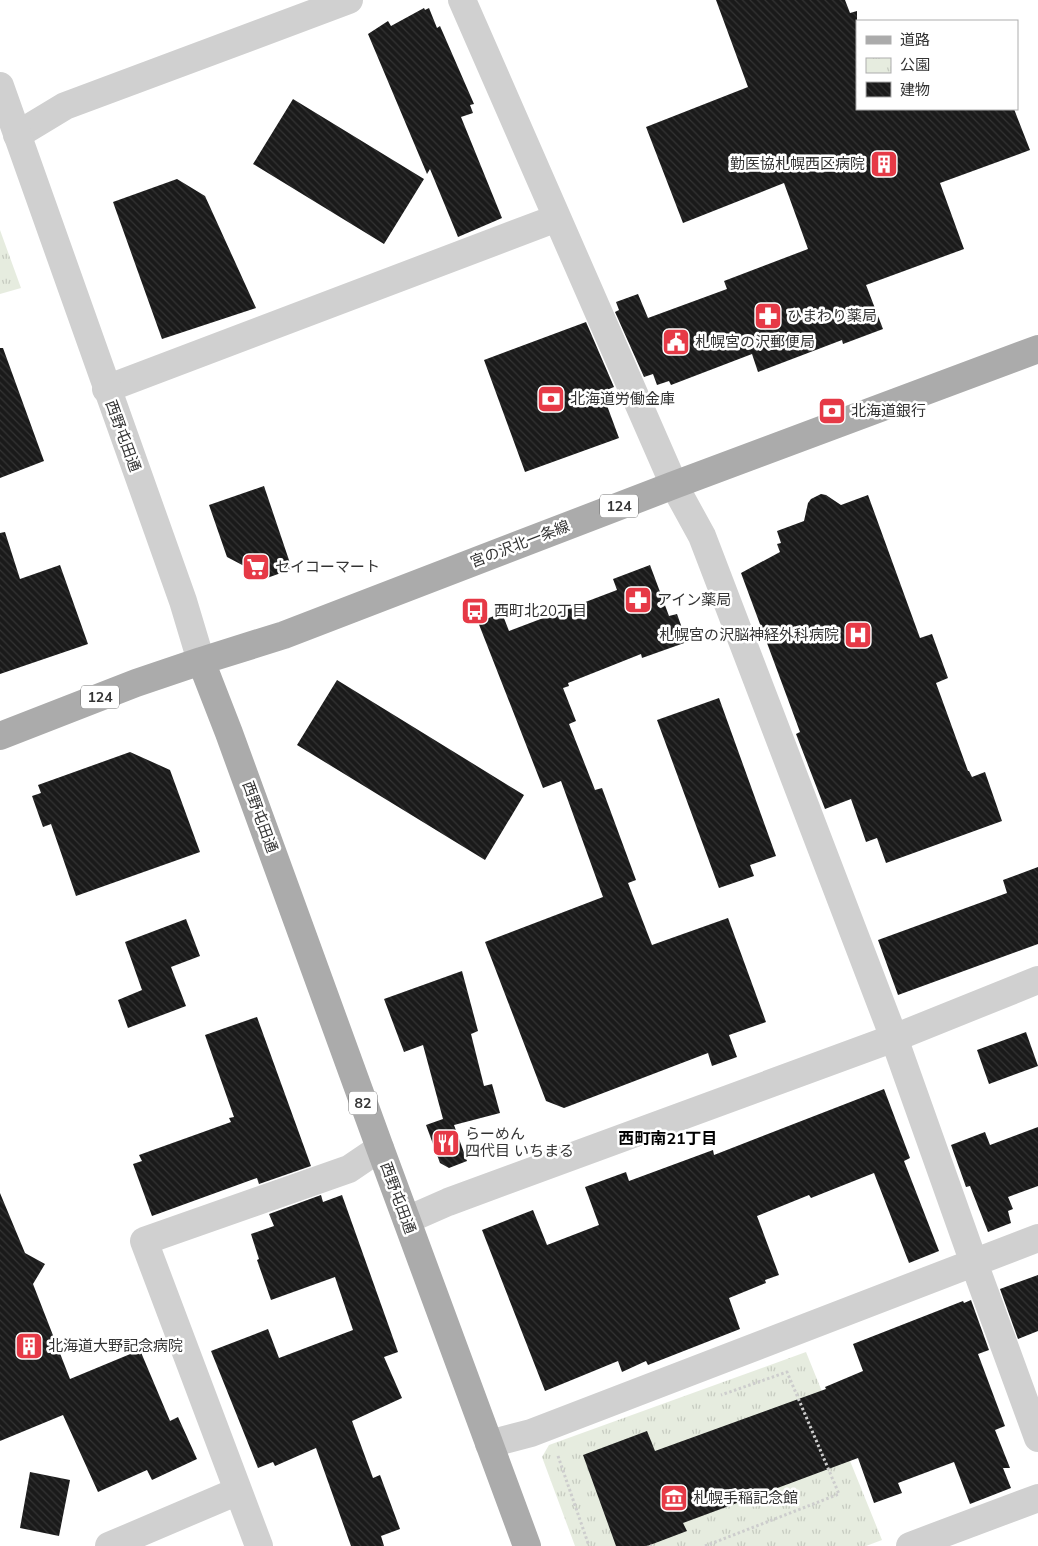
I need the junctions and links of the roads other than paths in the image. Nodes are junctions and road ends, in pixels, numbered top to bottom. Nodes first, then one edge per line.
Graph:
1 (350, 0) edge
2 (462, 0) edge
3 (0, 86) edge
4 (17, 134) junction
5 (557, 218) junction
6 (1038, 349) edge
7 (106, 389) junction
8 (674, 485) junction
9 (201, 661) junction
10 (0, 736) edge
11 (1038, 980) edge
12 (894, 1038) junction
13 (380, 1148) junction
14 (407, 1220) junction
15 (1038, 1238) edge
16 (974, 1262) junction
17 (1038, 1438) edge
18 (489, 1444) junction
19 (238, 1491) junction
20 (1038, 1498) edge
21 (109, 1546) edge
22 (259, 1546) edge
23 (527, 1546) edge
24 (910, 1546) edge

1 - 4 street
2 - 5 street
3 - 4 street, 西野屯田通
4 - 7 street, 西野屯田通
5 - 7 street
5 - 8 street
6 - 8 main road, 宮の沢北一条線 / 124
7 - 9 street, 西野屯田通
8 - 9 main road, 宮の沢北一条線 / 124
8 - 12 street
9 - 10 main road, 宮の沢北一条線 / 124
9 - 13 main road, 西野屯田通 / 82
11 - 12 street
12 - 14 street
12 - 16 street
13 - 14 main road, 西野屯田通 / 82
13 - 19 street
14 - 18 main road, 西野屯田通 / 82
15 - 16 street
16 - 17 street
16 - 18 street
18 - 23 main road, 西野屯田通 / 82
19 - 21 street
19 - 22 street
20 - 24 street

